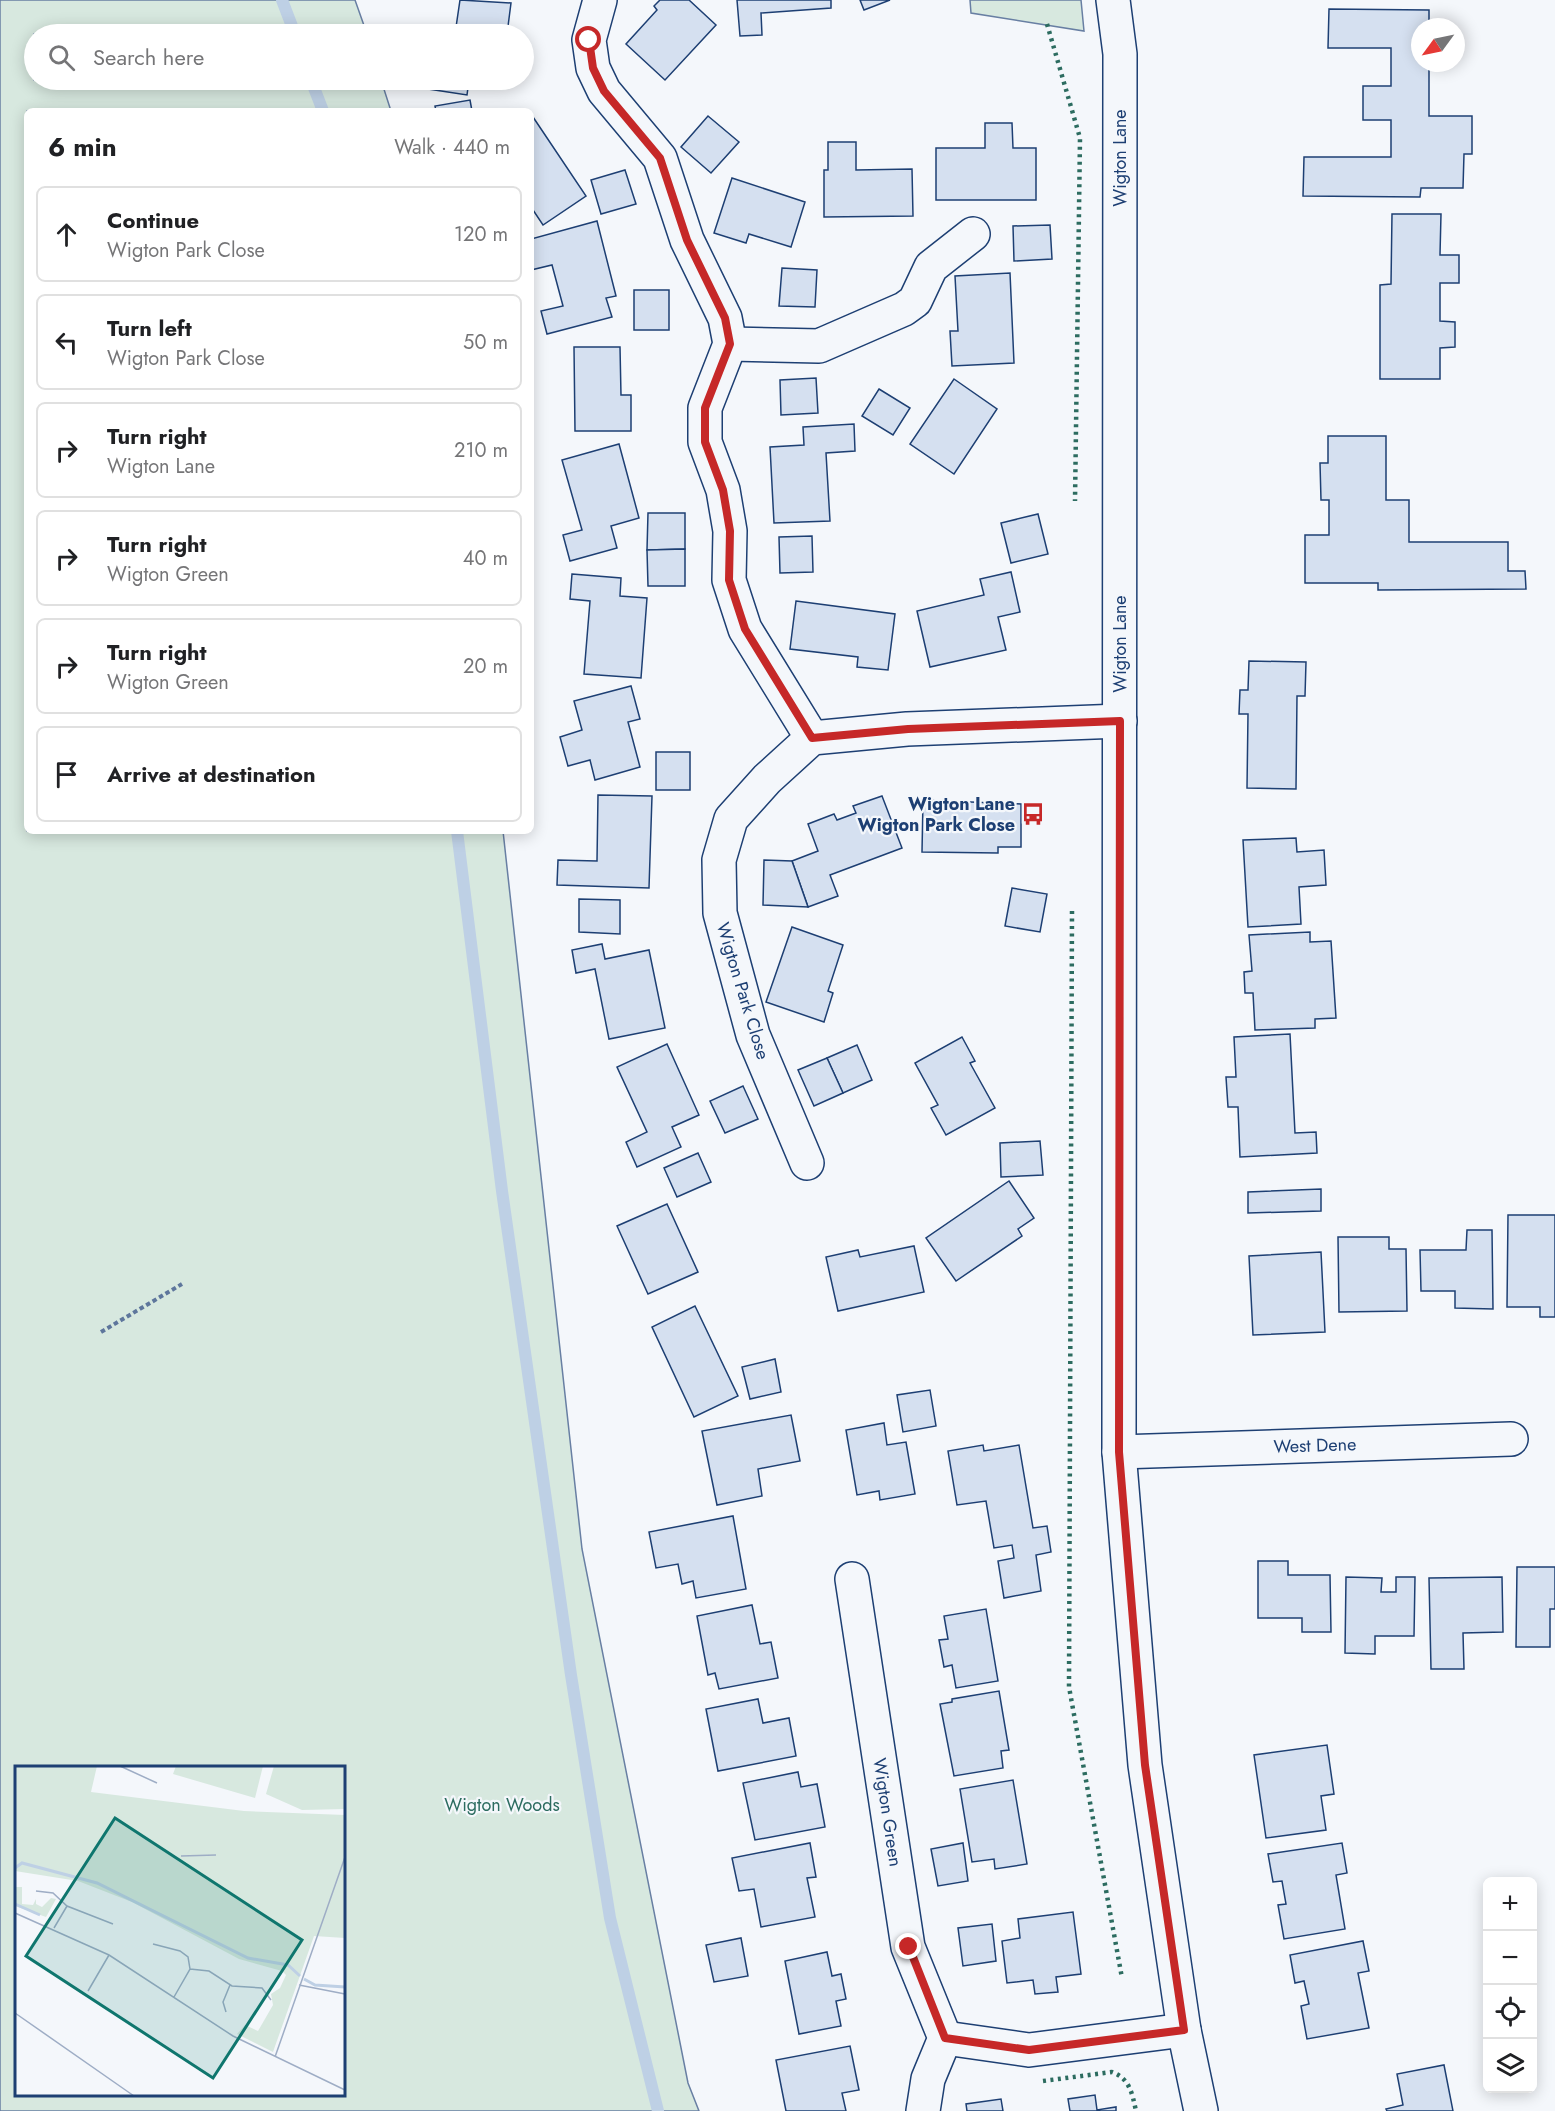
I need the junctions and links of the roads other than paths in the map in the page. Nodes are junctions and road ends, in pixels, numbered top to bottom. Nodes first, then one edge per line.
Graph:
1 (600, 0) edge
2 (1113, 0) edge
3 (973, 234) dead end
4 (730, 344) junction
5 (1120, 721) junction
6 (812, 738) junction
7 (807, 1163) dead end
8 (1511, 1439) dead end
9 (1119, 1452) junction
10 (852, 1579) dead end
11 (1184, 2030) junction
12 (945, 2038) junction
13 (923, 2111) edge
14 (1201, 2111) edge

1 - 4 street
2 - 5 street, Wigton Lane
3 - 4 street
4 - 6 street
5 - 6 street
5 - 9 street, Wigton Lane
6 - 7 street, Wigton Park Close
8 - 9 street, West Dene
9 - 11 street, Wigton Lane
10 - 12 street, Wigton Green
11 - 12 street
11 - 14 street, Wigton Lane
12 - 13 street

